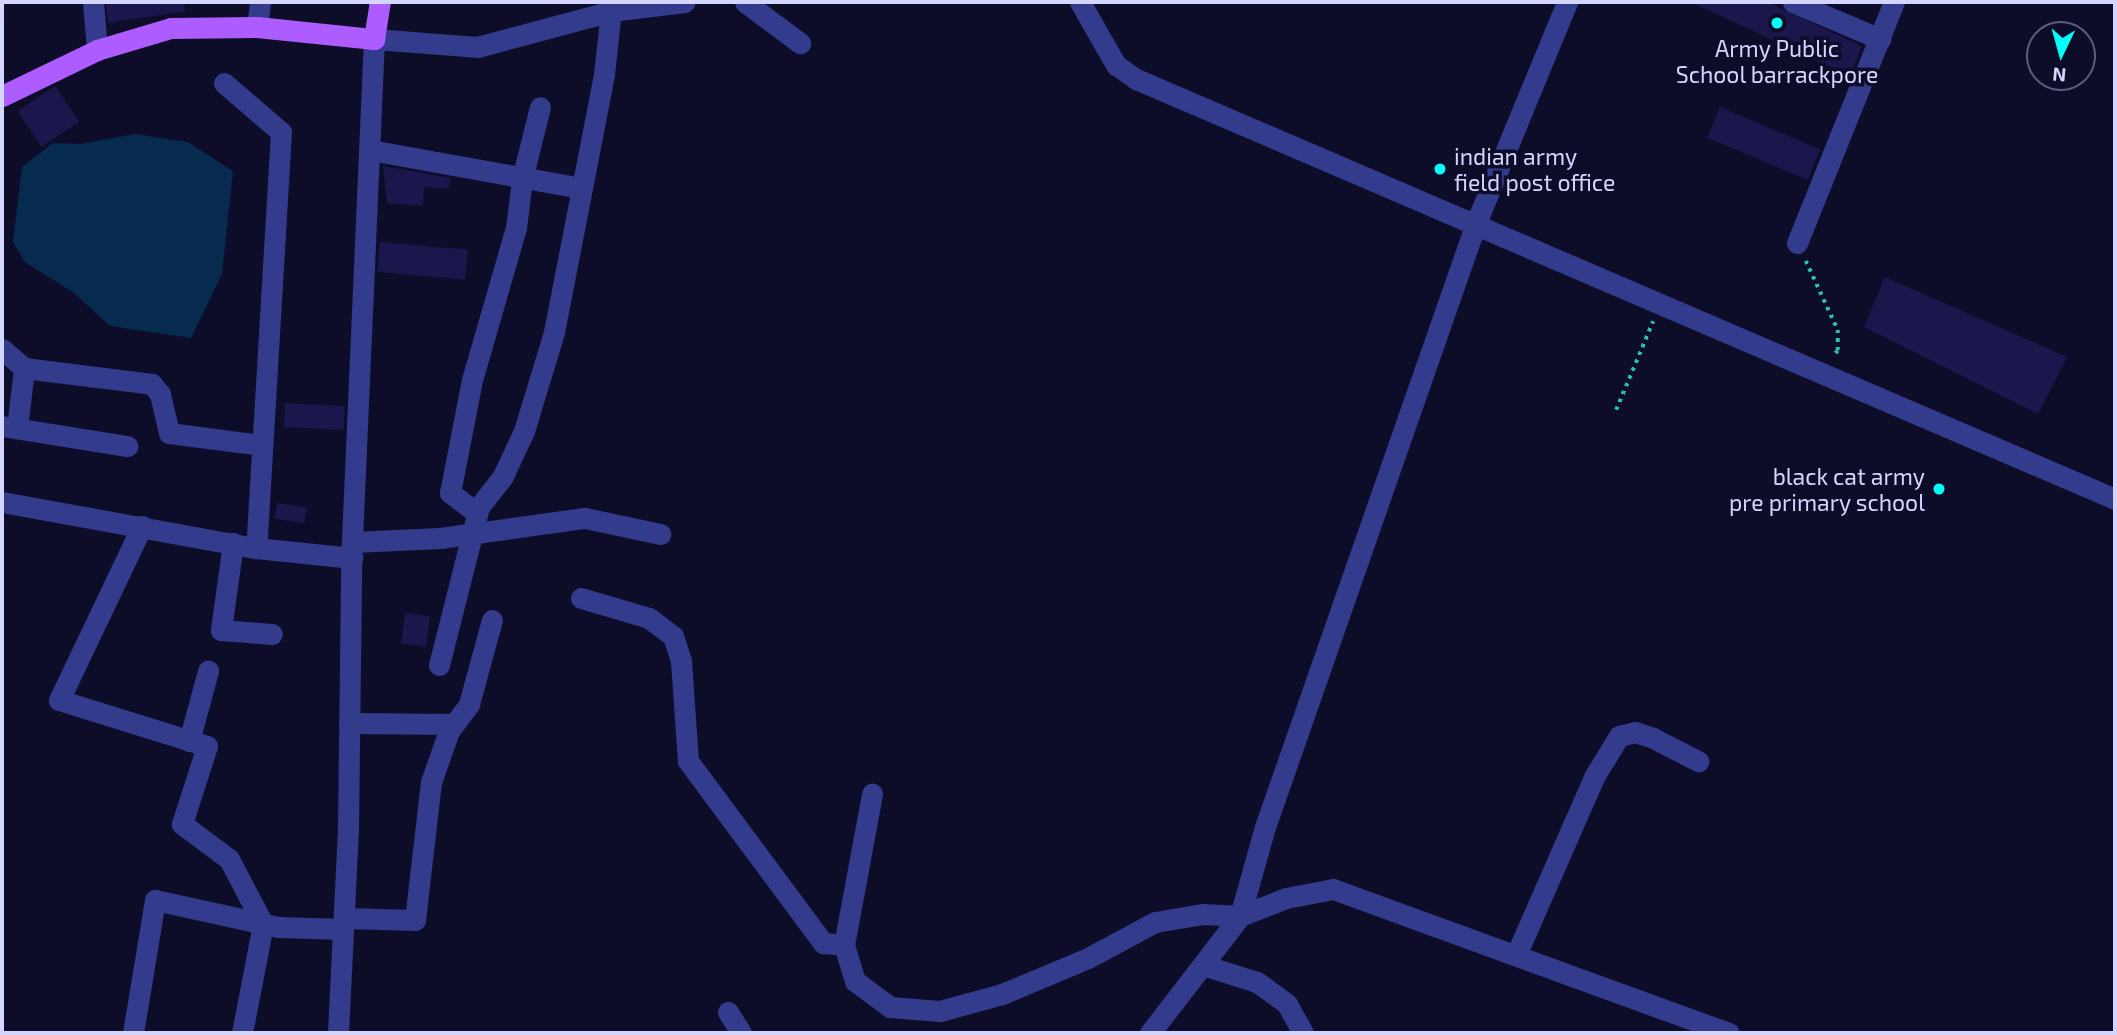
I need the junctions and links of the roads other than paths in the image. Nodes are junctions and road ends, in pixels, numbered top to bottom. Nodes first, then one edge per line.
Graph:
1 (93, 2) edge
2 (260, 2) edge
3 (380, 2) edge
4 (684, 2) edge
5 (745, 2) edge
6 (1080, 2) edge
7 (1567, 2) edge
8 (1793, 2) edge
9 (1894, 2) edge
10 (611, 11) junction
11 (257, 27) junction
12 (373, 39) junction
13 (1880, 39) junction
14 (800, 43) dead end
15 (97, 50) junction
16 (224, 83) dead end
17 (2, 96) edge
18 (540, 107) dead end
19 (370, 150) junction
20 (522, 179) junction
21 (581, 188) junction
22 (1476, 223) junction
23 (1797, 243) road end
24 (2, 349) edge
25 (24, 368) junction
26 (9, 427) edge
27 (262, 445) junction
28 (127, 446) dead end
29 (2115, 499) edge
30 (2, 502) edge
31 (474, 523) junction
32 (142, 526) junction
33 (660, 534) dead end
34 (233, 542) junction
35 (256, 548) junction
36 (352, 550) junction
37 (581, 598) dead end
38 (492, 620) dead end
39 (272, 634) dead end
40 (439, 665) dead end
41 (208, 671) dead end
42 (349, 723) junction
43 (454, 724) junction
44 (189, 741) junction
45 (1698, 761) dead end
46 (872, 794) dead end
47 (1240, 916) junction
48 (343, 923) junction
49 (263, 924) junction
50 (844, 945) junction
51 (1516, 955) junction
52 (1203, 965) junction
53 (727, 1013) dead end
54 (133, 1033) edge
55 (242, 1033) edge
56 (338, 1033) edge
57 (741, 1033) edge
58 (1150, 1033) edge
59 (1303, 1033) edge
60 (1729, 1033) edge

1 - 15 street
2 - 11 street
3 - 12 main road
4 - 10 street
5 - 14 street
6 - 22 street
7 - 22 street
8 - 13 street
9 - 13 street
10 - 12 street
10 - 21 street
11 - 12 main road
11 - 15 main road
12 - 19 street
13 - 23 street
15 - 17 main road
16 - 27 street
18 - 20 street
19 - 20 street
19 - 36 street
20 - 21 street
20 - 31 street
21 - 31 street
22 - 29 street
22 - 47 street
24 - 25 street
25 - 26 street
25 - 27 street
26 - 28 street
27 - 35 street
30 - 32 street
31 - 33 street
31 - 36 street
31 - 40 street
32 - 34 street
32 - 44 street
34 - 35 street
34 - 39 street
35 - 36 street
36 - 42 street
37 - 50 street
38 - 43 street
41 - 44 street
42 - 43 street
42 - 48 street
43 - 48 street
44 - 49 street
45 - 51 street
46 - 50 street
47 - 50 street
47 - 51 street
47 - 52 street
48 - 49 street
48 - 56 street
49 - 54 street
49 - 55 street
51 - 60 street
52 - 58 street
52 - 59 street
53 - 57 street

